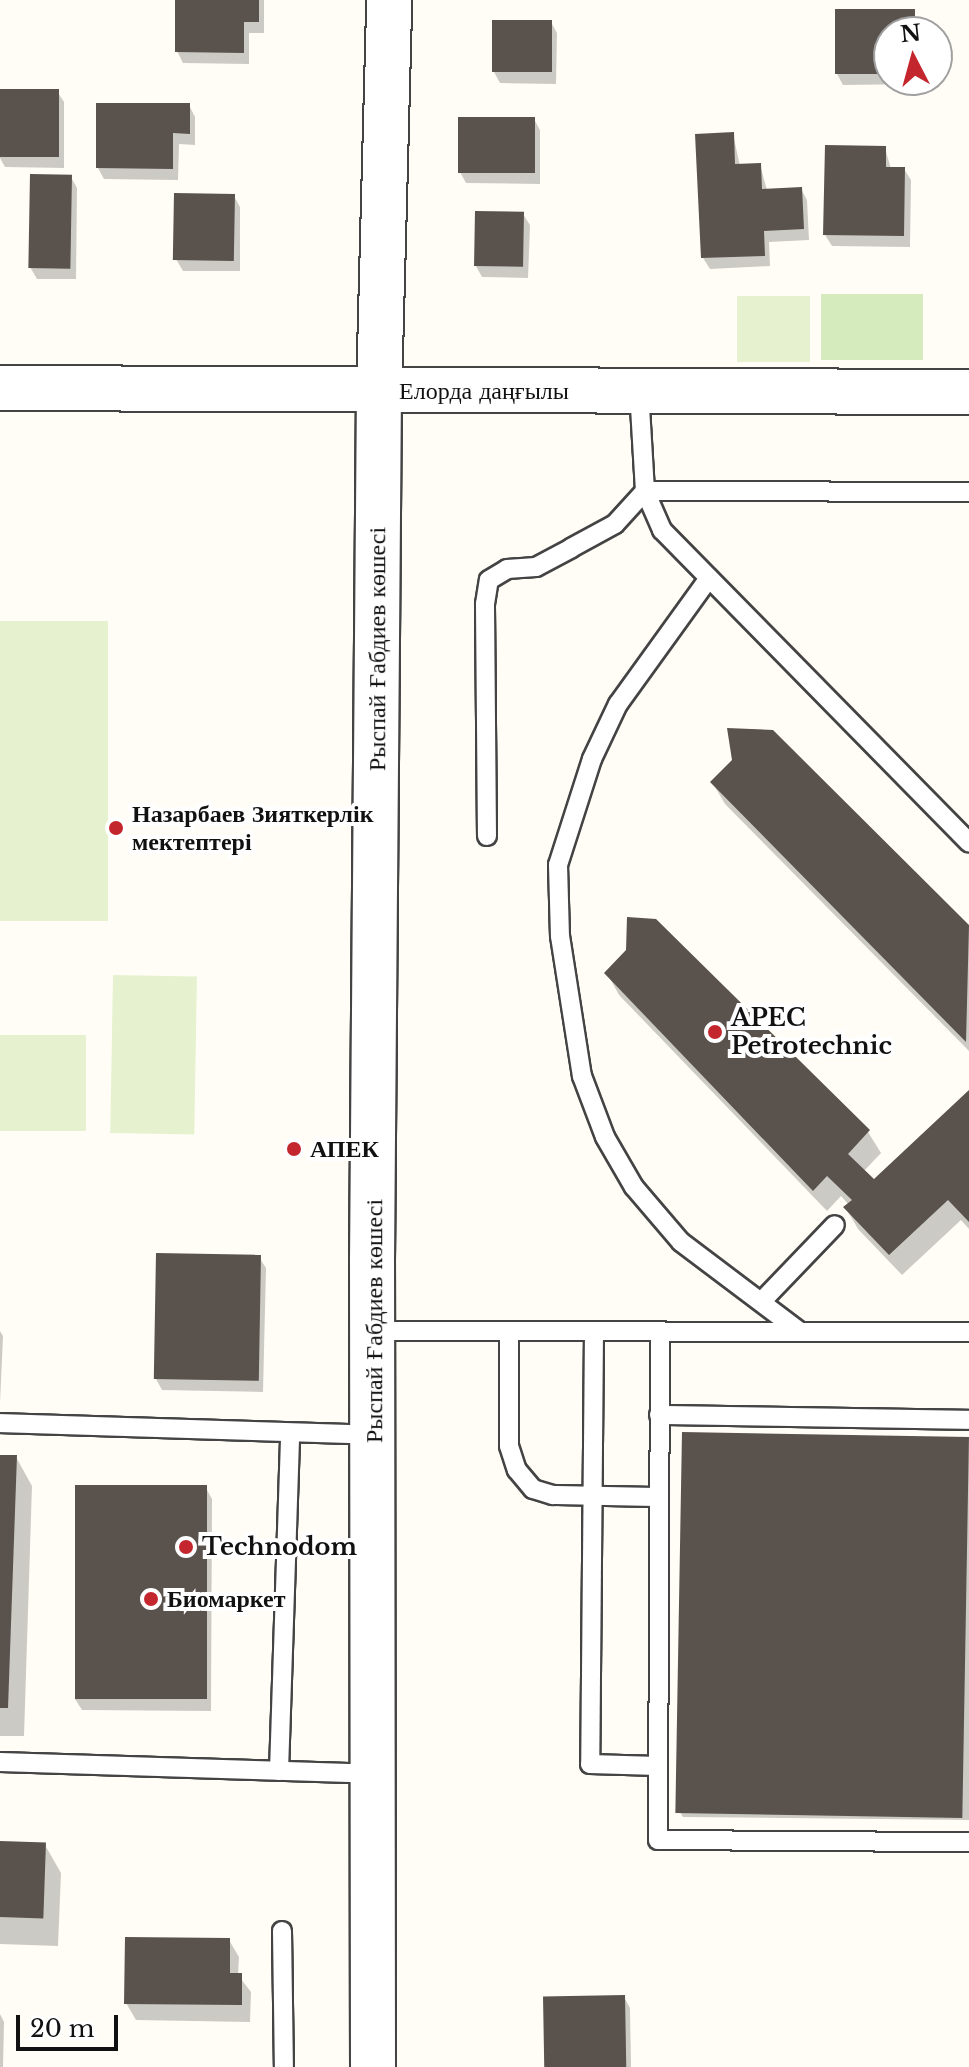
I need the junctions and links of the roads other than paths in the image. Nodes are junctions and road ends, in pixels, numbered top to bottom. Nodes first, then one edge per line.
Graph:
1 (389, 0) edge
2 (0, 388) edge
3 (639, 391) junction
4 (379, 392) junction
5 (969, 392) edge
6 (645, 491) junction
7 (969, 492) edge
8 (709, 578) junction
9 (487, 836) dead end
10 (969, 842) edge
11 (835, 1225) dead end
12 (762, 1301) junction
13 (374, 1331) junction
14 (509, 1331) junction
15 (594, 1331) junction
16 (799, 1331) junction
17 (660, 1332) junction
18 (969, 1332) edge
19 (659, 1415) junction
20 (969, 1420) edge
21 (0, 1423) edge
22 (290, 1433) junction
23 (374, 1435) junction
24 (592, 1494) junction
25 (659, 1497) junction
26 (0, 1762) edge
27 (658, 1766) junction
28 (279, 1771) junction
29 (373, 1774) junction
30 (969, 1842) edge
31 (282, 1931) dead end
32 (284, 2067) edge
33 (373, 2067) edge

1 - 4 street, Рыспай Ғабдиев көшесі
2 - 4 street, Елорда даңғылы
3 - 4 street, Елорда даңғылы
3 - 5 street, Елорда даңғылы
3 - 6 lane
4 - 13 street, Рыспай Ғабдиев көшесі
6 - 7 lane
6 - 8 lane
6 - 9 lane
8 - 10 lane
8 - 12 lane
11 - 12 lane
12 - 16 lane
13 - 14 lane
13 - 23 street, Рыспай Ғабдиев көшесі
14 - 15 lane
14 - 24 lane
15 - 17 lane
15 - 24 lane
16 - 17 lane
16 - 18 lane
17 - 19 lane
19 - 20 lane
19 - 25 lane
21 - 22 lane
22 - 23 lane
22 - 28 lane
23 - 29 street, Рыспай Ғабдиев көшесі
24 - 25 lane
24 - 27 lane
25 - 27 lane
26 - 28 lane
27 - 30 lane
28 - 29 lane
29 - 33 street, Рыспай Ғабдиев көшесі
31 - 32 lane

